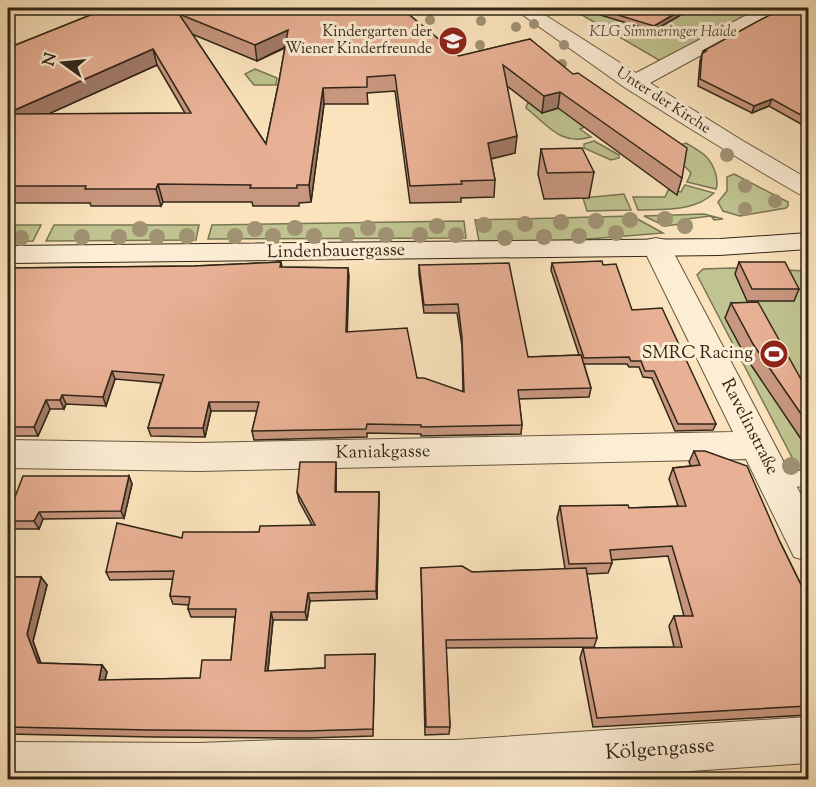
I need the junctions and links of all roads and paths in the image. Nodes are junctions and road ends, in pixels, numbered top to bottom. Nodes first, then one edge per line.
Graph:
1 (522, 8) edge
2 (542, 8) edge
3 (773, 8) edge
4 (641, 78) junction
5 (808, 170) edge
6 (808, 189) edge
7 (808, 222) edge
8 (808, 241) edge
9 (660, 246) junction
10 (8, 255) edge
11 (758, 444) junction
12 (8, 454) edge
13 (808, 478) edge
14 (776, 480) junction
15 (808, 545) edge
16 (808, 740) edge
17 (8, 765) edge
18 (199, 773) edge

1 - 4 street, Unter der Kirche
2 - 4 street, Unter der Kirche
3 - 4 street
4 - 5 street, Unter der Kirche
4 - 6 street, Unter der Kirche
7 - 9 street, Lindenbauergasse
8 - 9 street, Lindenbauergasse
9 - 10 street, Lindenbauergasse
9 - 11 street, Ravelinstraße
11 - 12 street, Kaniakgasse
11 - 14 street, Ravelinstraße
13 - 14 lane
14 - 15 street, Ravelinstraße
16 - 18 street, Kölgengasse
17 - 18 street, Kölgengasse

